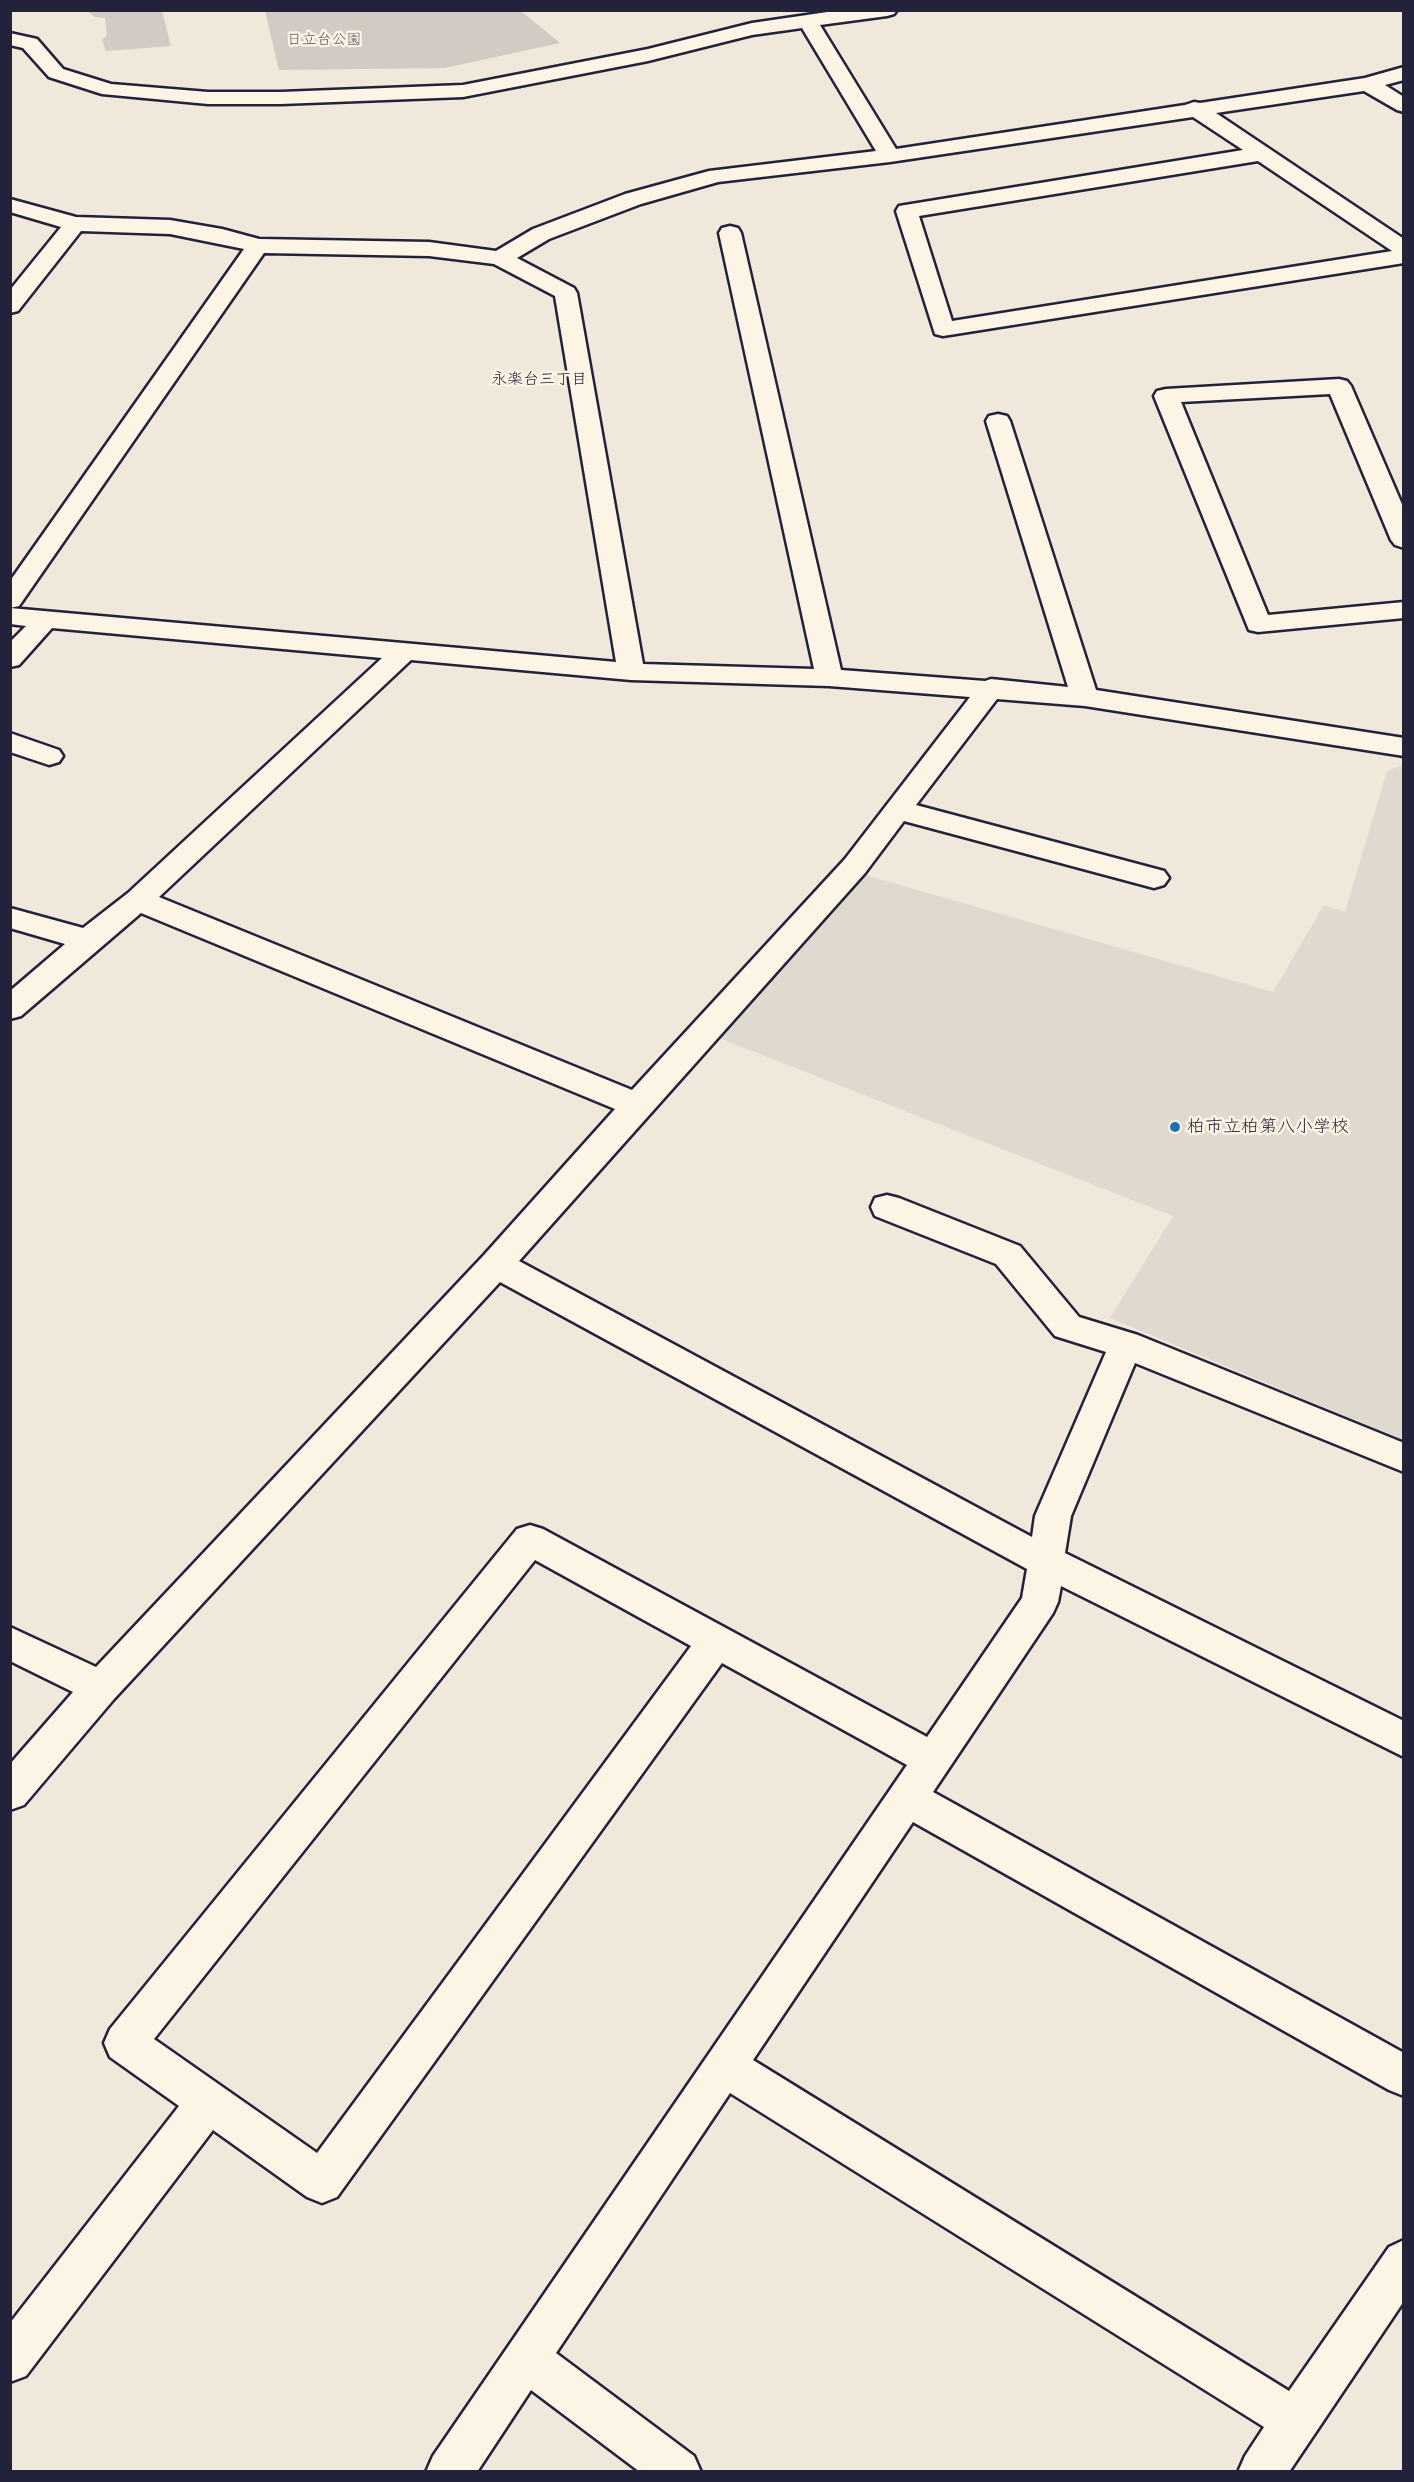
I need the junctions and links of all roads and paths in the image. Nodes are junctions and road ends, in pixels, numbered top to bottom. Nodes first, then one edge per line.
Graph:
1 (887, 10) edge
2 (808, 22) junction
3 (10, 39) edge
4 (1404, 73) edge
5 (1368, 84) junction
6 (1404, 106) edge
7 (1194, 108) junction
8 (1260, 154) junction
9 (890, 156) junction
10 (10, 205) edge
11 (75, 224) junction
12 (1372, 227) junction
13 (1404, 227) edge
14 (730, 233) dead end
15 (258, 246) junction
16 (1404, 249) edge
17 (1404, 256) edge
18 (500, 258) junction
19 (10, 306) edge
20 (998, 421) dead end
21 (1404, 540) edge
22 (10, 600) edge
23 (1404, 610) edge
24 (10, 616) edge
25 (46, 619) junction
26 (404, 652) junction
27 (10, 659) edge
28 (631, 672) junction
29 (829, 678) junction
30 (991, 688) junction
31 (1085, 697) junction
32 (10, 742) edge
33 (1404, 747) edge
34 (49, 756) dead end
35 (898, 810) junction
36 (1154, 878) dead end
37 (138, 900) junction
38 (10, 918) edge
39 (88, 940) junction
40 (10, 1008) edge
41 (637, 1105) junction
42 (887, 1207) dead end
43 (495, 1264) junction
44 (1126, 1345) junction
45 (1404, 1458) edge
46 (1046, 1561) junction
47 (716, 1641) junction
48 (10, 1643) edge
49 (101, 1687) junction
50 (1404, 1740) edge
51 (933, 1760) junction
52 (10, 1793) edge
53 (907, 1798) junction
54 (724, 2066) junction
55 (1404, 2076) edge
56 (208, 2102) junction
57 (1404, 2262) edge
58 (526, 2358) junction
59 (10, 2360) edge
60 (1296, 2421) junction
61 (449, 2472) edge
62 (678, 2472) edge
63 (1261, 2472) edge

1 - 2 street
2 - 3 street
2 - 9 street
4 - 5 street
5 - 6 street
5 - 7 street
7 - 8 street
7 - 9 street
8 - 12 street
8 - 17 street
9 - 18 street
10 - 11 street
11 - 15 street
11 - 19 street
12 - 13 street
12 - 16 street
14 - 29 street
15 - 18 street
15 - 22 street
18 - 28 street
20 - 31 street
21 - 23 street
24 - 25 street
25 - 26 street
25 - 27 street
26 - 28 street
26 - 37 street
28 - 29 street
29 - 30 street
30 - 31 street
30 - 35 street
31 - 33 street
32 - 34 street
35 - 36 street
35 - 41 street
37 - 39 street
37 - 41 street
38 - 39 street
39 - 40 street
41 - 43 street
42 - 44 street
43 - 46 street
43 - 49 street
44 - 45 street
44 - 46 street
46 - 50 street
46 - 51 street
47 - 51 street
47 - 56 street
47 - 56 street
48 - 49 street
49 - 52 street
51 - 53 street
53 - 54 street
53 - 55 street
54 - 58 street
54 - 60 street
56 - 59 street
57 - 60 street
58 - 61 street
58 - 62 street
60 - 63 street

